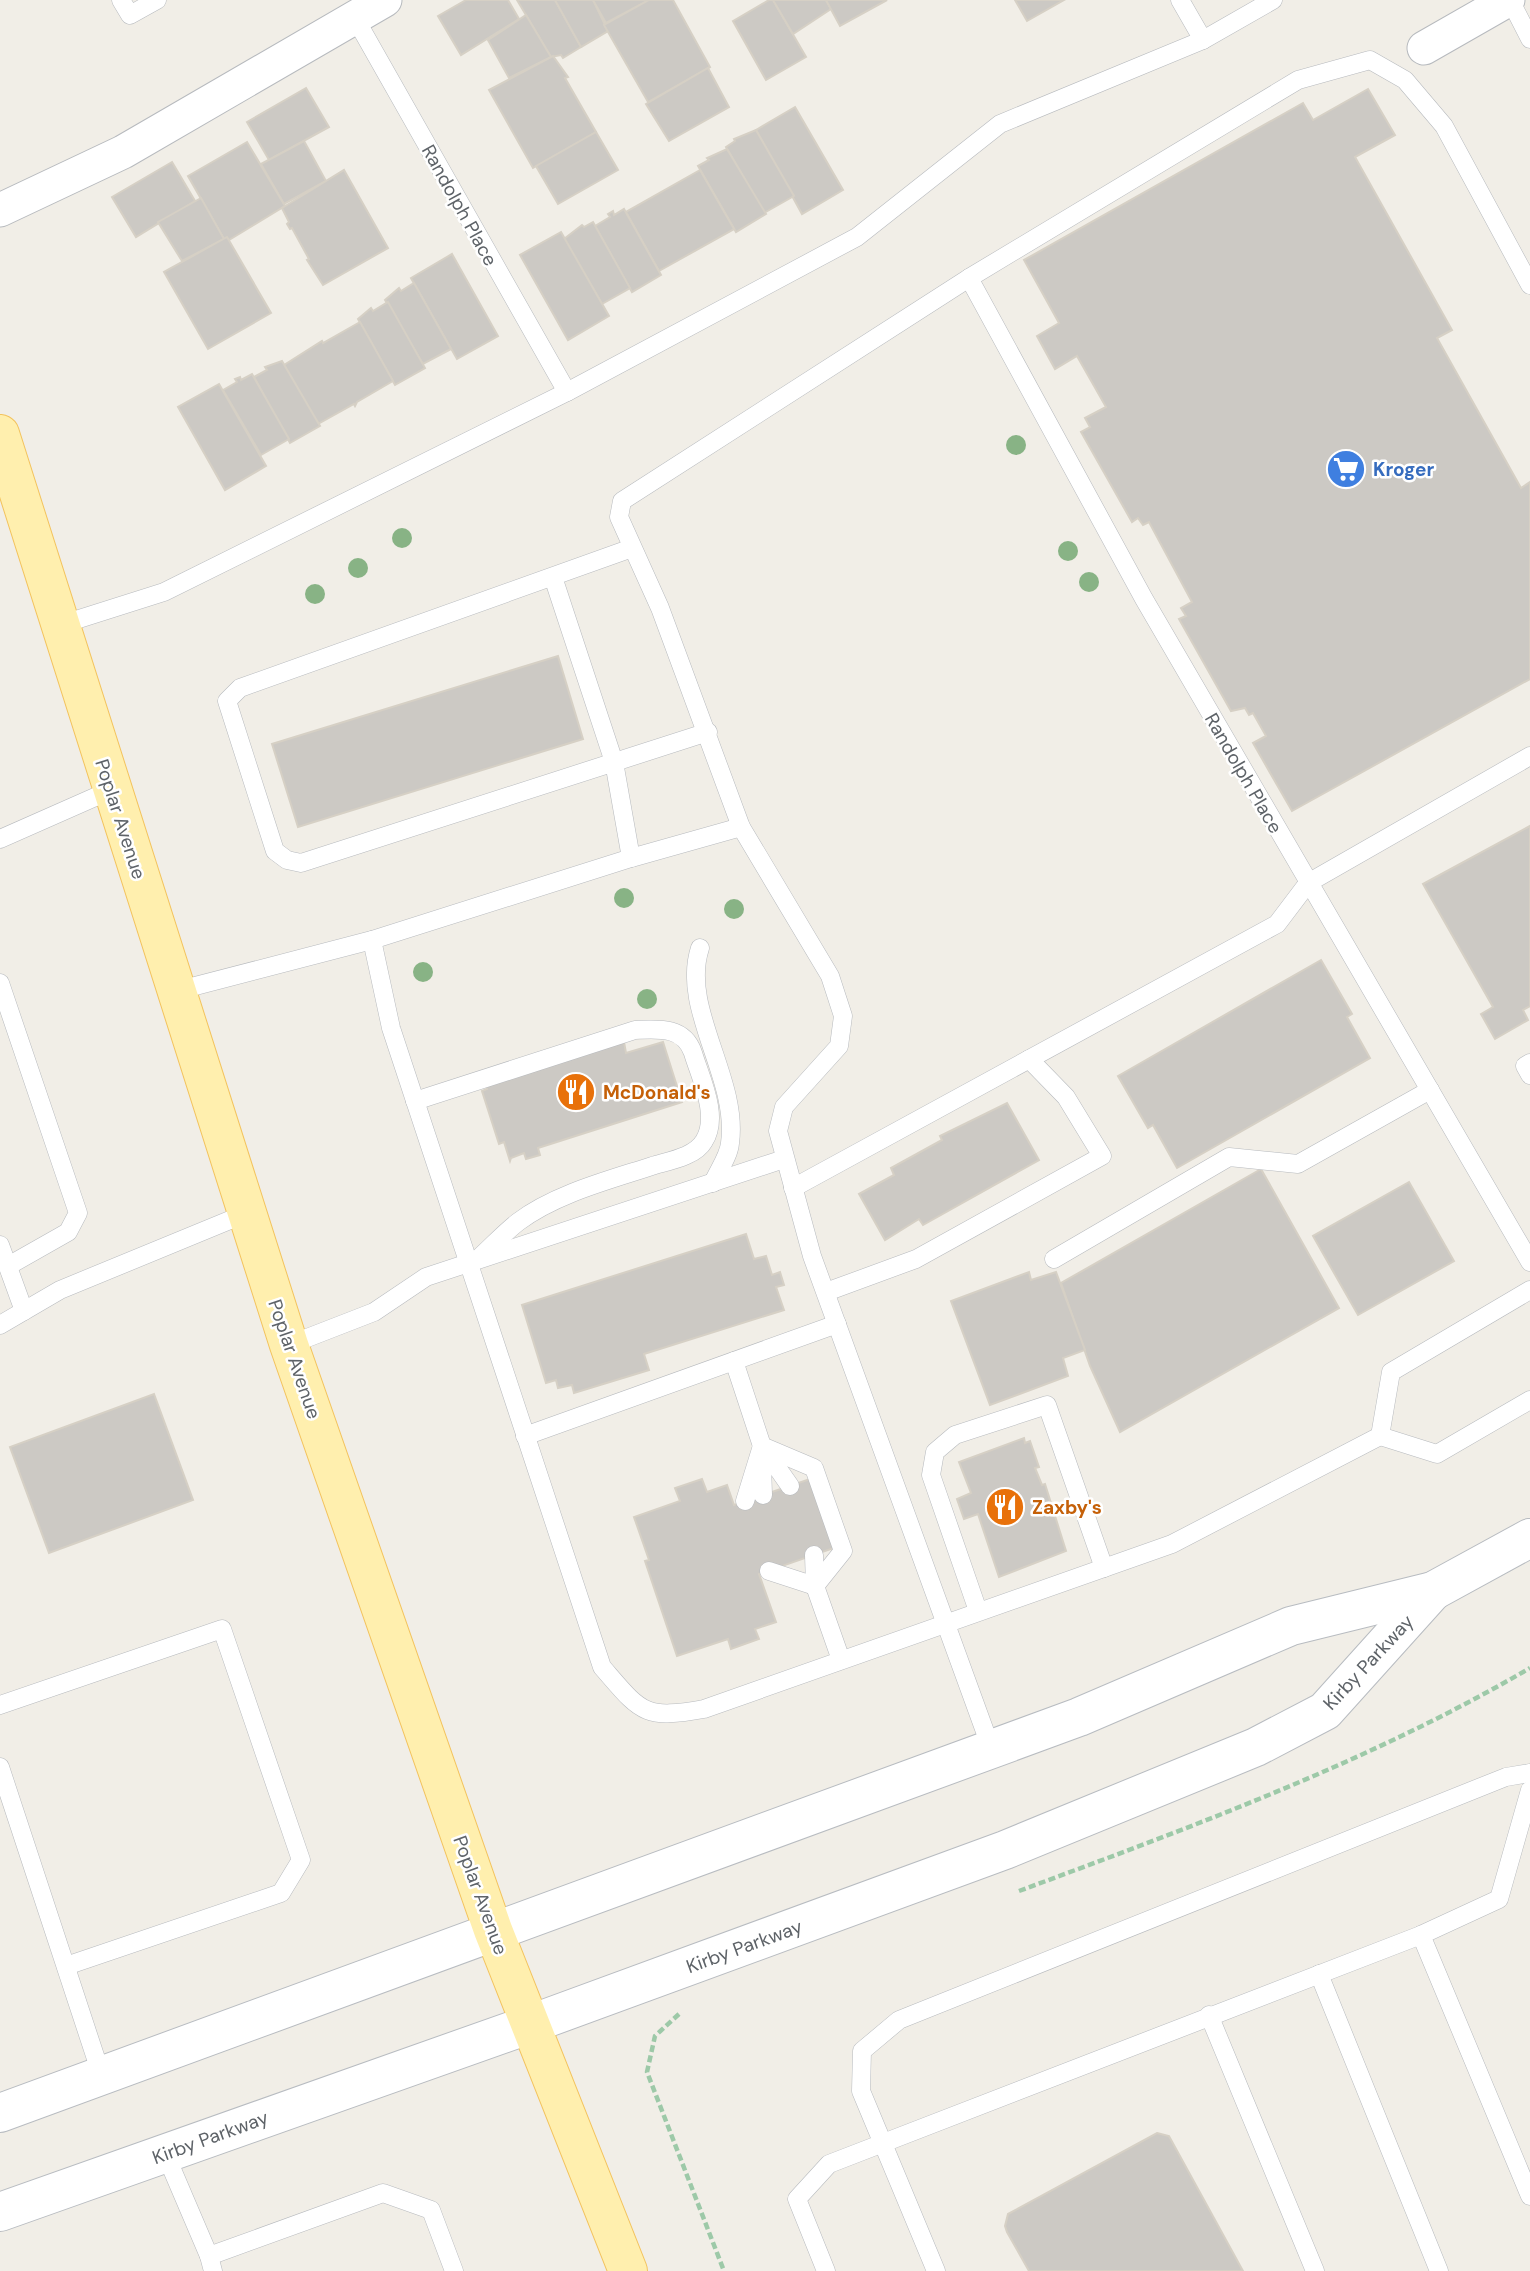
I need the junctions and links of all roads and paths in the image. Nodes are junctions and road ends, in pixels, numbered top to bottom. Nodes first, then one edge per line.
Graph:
1 (121, 0) edge
2 (157, 0) edge
3 (386, 0) edge
4 (1180, 0) edge
5 (1273, 0) edge
6 (1509, 0) edge
7 (355, 18) junction
8 (1530, 39) edge
9 (1203, 40) junction
10 (1424, 48) dead end
11 (0, 210) edge
12 (969, 278) junction
13 (1530, 285) edge
14 (566, 392) junction
15 (0, 434) edge
16 (6, 472) edge
17 (632, 548) junction
18 (553, 578) junction
19 (60, 625) junction
20 (708, 732) junction
21 (1530, 756) edge
22 (614, 762) junction
23 (111, 790) junction
24 (741, 827) junction
25 (0, 839) edge
26 (631, 858) junction
27 (1308, 883) junction
28 (372, 940) junction
29 (700, 948) dead end
30 (0, 983) edge
31 (176, 991) junction
32 (1029, 1059) junction
33 (1530, 1063) edge
34 (1530, 1075) edge
35 (1430, 1090) junction
36 (415, 1101) junction
37 (784, 1159) junction
38 (713, 1183) junction
39 (793, 1188) junction
40 (247, 1213) junction
41 (0, 1245) edge
42 (1054, 1259) dead end
43 (473, 1260) junction
44 (1530, 1262) edge
45 (8, 1266) junction
46 (1530, 1290) edge
47 (826, 1292) junction
48 (24, 1311) junction
49 (837, 1324) junction
50 (0, 1325) edge
51 (289, 1345) junction
52 (734, 1361) junction
53 (1530, 1400) edge
54 (524, 1436) junction
55 (1380, 1436) junction
56 (762, 1446) junction
57 (790, 1486) dead end
58 (763, 1495) dead end
59 (745, 1501) dead end
60 (1530, 1538) edge
61 (814, 1555) dead end
62 (787, 1564) dead end
63 (1104, 1568) junction
64 (769, 1571) dead end
65 (814, 1586) junction
66 (1433, 1591) junction
67 (978, 1611) junction
68 (945, 1622) junction
69 (841, 1660) junction
70 (1530, 1668) edge
71 (0, 1705) edge
72 (991, 1748) junction
73 (0, 1767) edge
74 (1530, 1773) edge
75 (1530, 1790) edge
76 (1009, 1895) dead end
77 (493, 1930) junction
78 (1421, 1935) junction
79 (66, 1966) junction
80 (1319, 1973) junction
81 (681, 2013) dead end
82 (1209, 2015) junction
83 (528, 2025) junction
84 (102, 2077) junction
85 (0, 2113) edge
86 (884, 2145) junction
87 (165, 2152) junction
88 (1530, 2196) edge
89 (0, 2212) edge
90 (211, 2263) edge
91 (454, 2271) edge
92 (628, 2271) edge
93 (724, 2271) edge
94 (825, 2271) edge
95 (936, 2271) edge
96 (1315, 2271) edge
97 (1439, 2271) edge

1 - 2 lane
3 - 7 street
4 - 9 lane
5 - 9 lane
6 - 8 lane
6 - 10 street
7 - 11 street
7 - 14 lane, Randolph Place
9 - 14 lane
12 - 13 lane
12 - 17 lane
12 - 27 lane, Randolph Place
14 - 19 lane
15 - 16 main road, Poplar Avenue
16 - 19 main road, Poplar Avenue
17 - 18 lane
17 - 20 lane
18 - 22 lane
18 - 22 lane
19 - 23 main road, Poplar Avenue
20 - 22 lane
20 - 24 lane
21 - 27 lane
22 - 26 lane
23 - 25 lane
23 - 31 main road, Poplar Avenue
24 - 26 lane
24 - 37 lane
26 - 28 lane
27 - 32 lane
27 - 35 lane, Randolph Place
28 - 31 lane
28 - 36 lane
29 - 38 lane
30 - 45 lane
31 - 40 main road, Poplar Avenue
32 - 39 lane
32 - 47 lane
33 - 34 lane
35 - 42 lane
35 - 44 lane, Randolph Place
36 - 43 lane
36 - 43 lane
37 - 38 lane
37 - 39 lane
38 - 43 lane
39 - 47 lane
40 - 48 lane
40 - 51 main road, Poplar Avenue
41 - 45 lane
43 - 51 lane
43 - 54 lane
45 - 48 lane
46 - 55 lane
47 - 49 lane
48 - 50 lane
49 - 52 lane
49 - 68 lane
51 - 77 main road, Poplar Avenue
52 - 54 lane
52 - 56 lane
53 - 55 lane
54 - 69 lane
55 - 63 lane
56 - 57 lane
56 - 58 lane
56 - 59 lane
56 - 65 lane
60 - 66 main road, Kirby Parkway
61 - 65 lane
62 - 65 lane
63 - 67 lane
63 - 67 lane
64 - 65 lane
65 - 69 lane
66 - 72 main road, Kirby Parkway
66 - 83 main road, Kirby Parkway
67 - 68 lane
68 - 69 lane
68 - 72 lane
70 - 76 path
71 - 79 lane
72 - 77 main road, Kirby Parkway
73 - 79 lane
74 - 86 lane
75 - 78 lane
77 - 83 main road, Poplar Avenue
77 - 84 main road, Kirby Parkway
78 - 80 lane
78 - 88 lane
79 - 84 lane
80 - 82 lane
80 - 97 lane
81 - 93 path
82 - 86 lane
82 - 96 lane
83 - 87 main road, Kirby Parkway
83 - 92 main road, Poplar Avenue
84 - 85 main road, Kirby Parkway
86 - 94 lane
86 - 95 lane
87 - 89 main road, Kirby Parkway
87 - 90 lane
90 - 91 lane

